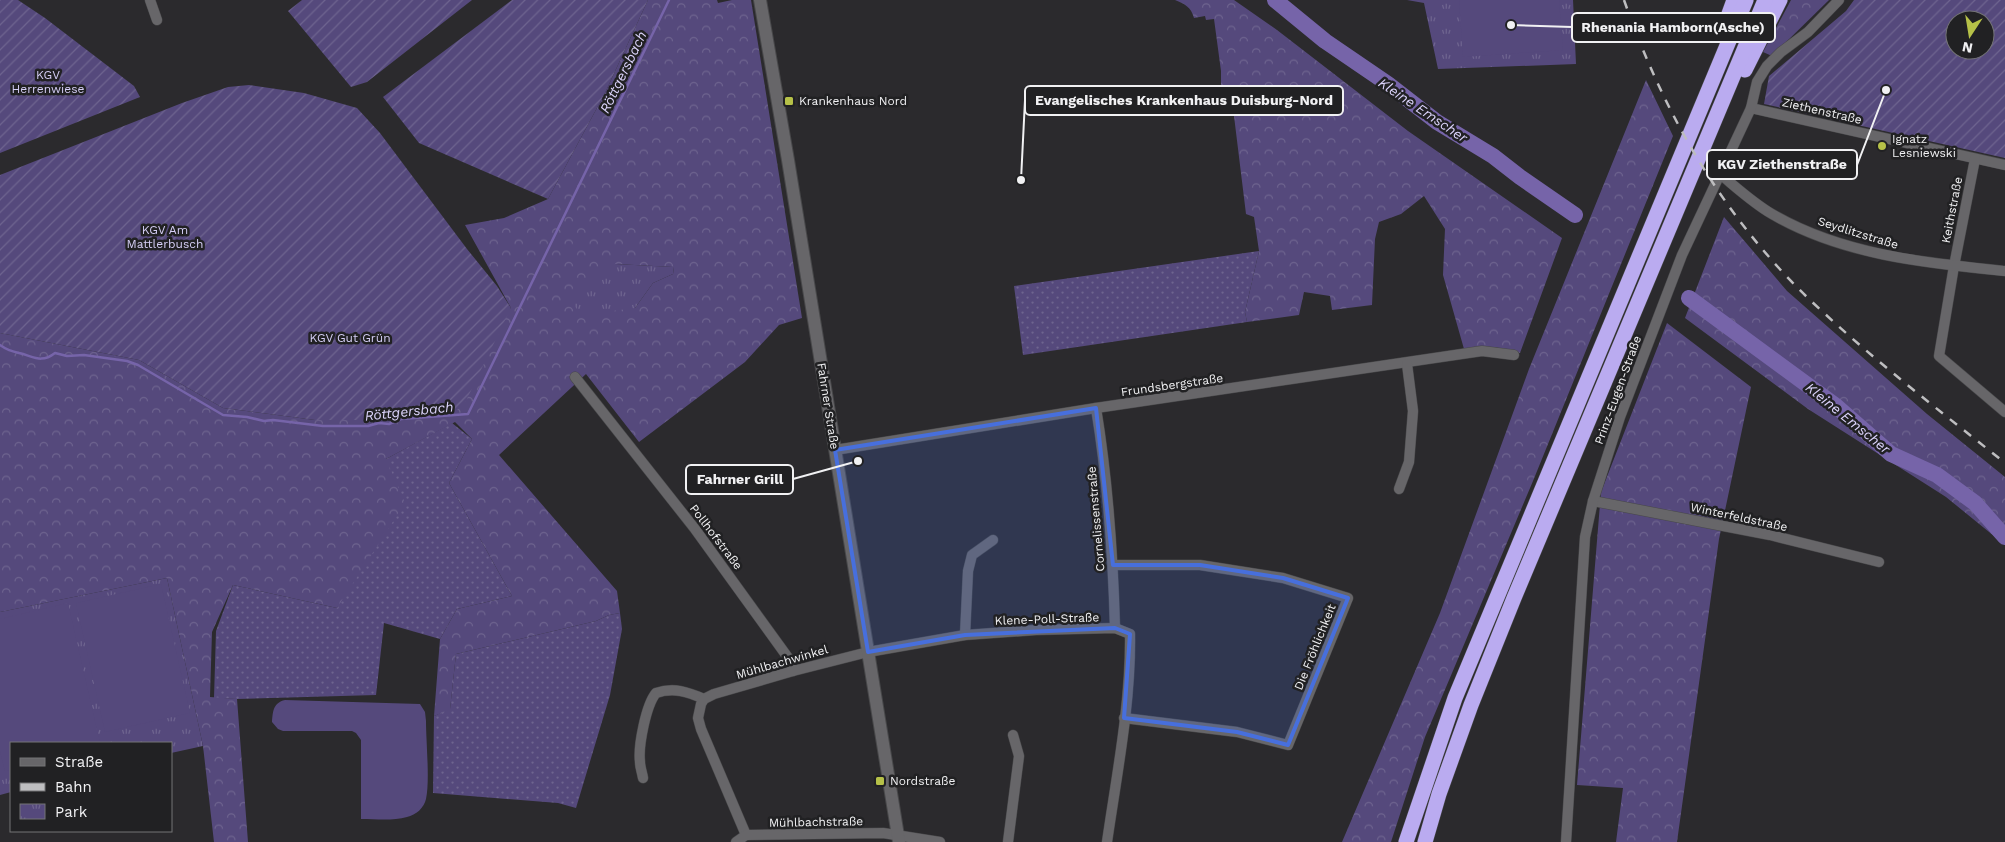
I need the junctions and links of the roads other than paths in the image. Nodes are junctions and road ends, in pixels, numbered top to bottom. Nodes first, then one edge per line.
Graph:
1 (150, 0) edge
2 (760, 0) edge
3 (1734, 0) edge
4 (1746, 0) edge
5 (1765, 0) edge
6 (1780, 0) edge
7 (1840, 0) edge
8 (157, 20) dead end
9 (1751, 108) junction
10 (1700, 109) junction
11 (1712, 128) junction
12 (1975, 159) junction
13 (2005, 166) edge
14 (1720, 174) junction
15 (1954, 266) junction
16 (2005, 271) edge
17 (1514, 355) dead end
18 (1407, 364) junction
19 (575, 377) dead end
20 (1096, 408) junction
21 (2005, 412) edge
22 (835, 450) junction
23 (1399, 488) dead end
24 (1593, 500) junction
25 (993, 540) dead end
26 (1880, 562) dead end
27 (1113, 565) junction
28 (1115, 628) junction
29 (964, 635) junction
30 (868, 652) junction
31 (793, 670) junction
32 (704, 699) junction
33 (1124, 718) junction
34 (1013, 735) dead end
35 (643, 778) dead end
36 (746, 835) junction
37 (899, 839) edge
38 (736, 842) edge
39 (940, 842) edge
40 (1008, 842) edge
41 (1107, 842) edge
42 (1406, 842) edge
43 (1424, 842) edge
44 (1566, 842) edge

1 - 8 street
2 - 22 street, Fahrner Straße
3 - 10 highway
4 - 10 highway
5 - 11 highway
6 - 11 highway
7 - 9 street, Prinz-Eugen-Straße
9 - 12 street, Ziethenstraße
9 - 14 street, Prinz-Eugen-Straße
10 - 42 highway
11 - 43 highway
12 - 13 street, Ziethenstraße
12 - 15 street, Keithstraße
14 - 15 street, Seydlitzstraße
14 - 24 street, Prinz-Eugen-Straße
15 - 16 street, Seydlitzstraße
15 - 21 street, Keithstraße
17 - 18 street, Frundsbergstraße
18 - 20 street, Frundsbergstraße
18 - 23 street
19 - 31 street, Pollhofstraße
20 - 22 street, Frundsbergstraße
20 - 27 street, Cornelissenstraße
22 - 30 street, Fahrner Straße
24 - 26 street, Winterfeldstraße
24 - 44 street, Prinz-Eugen-Straße
25 - 29 street
27 - 28 street, Cornelissenstraße
27 - 33 street, Die Fröhlichkeit
28 - 29 street, Klene-Poll-Straße
28 - 33 street, Klene-Poll-Straße
29 - 30 street, Klene-Poll-Straße
30 - 31 street, Mühlbachwinkel
30 - 37 street, Fahrner Straße
31 - 32 street, Mühlbachwinkel
32 - 35 street
32 - 36 street
33 - 41 street
34 - 40 street
36 - 37 street, Mühlbachstraße
36 - 38 street
37 - 39 street

